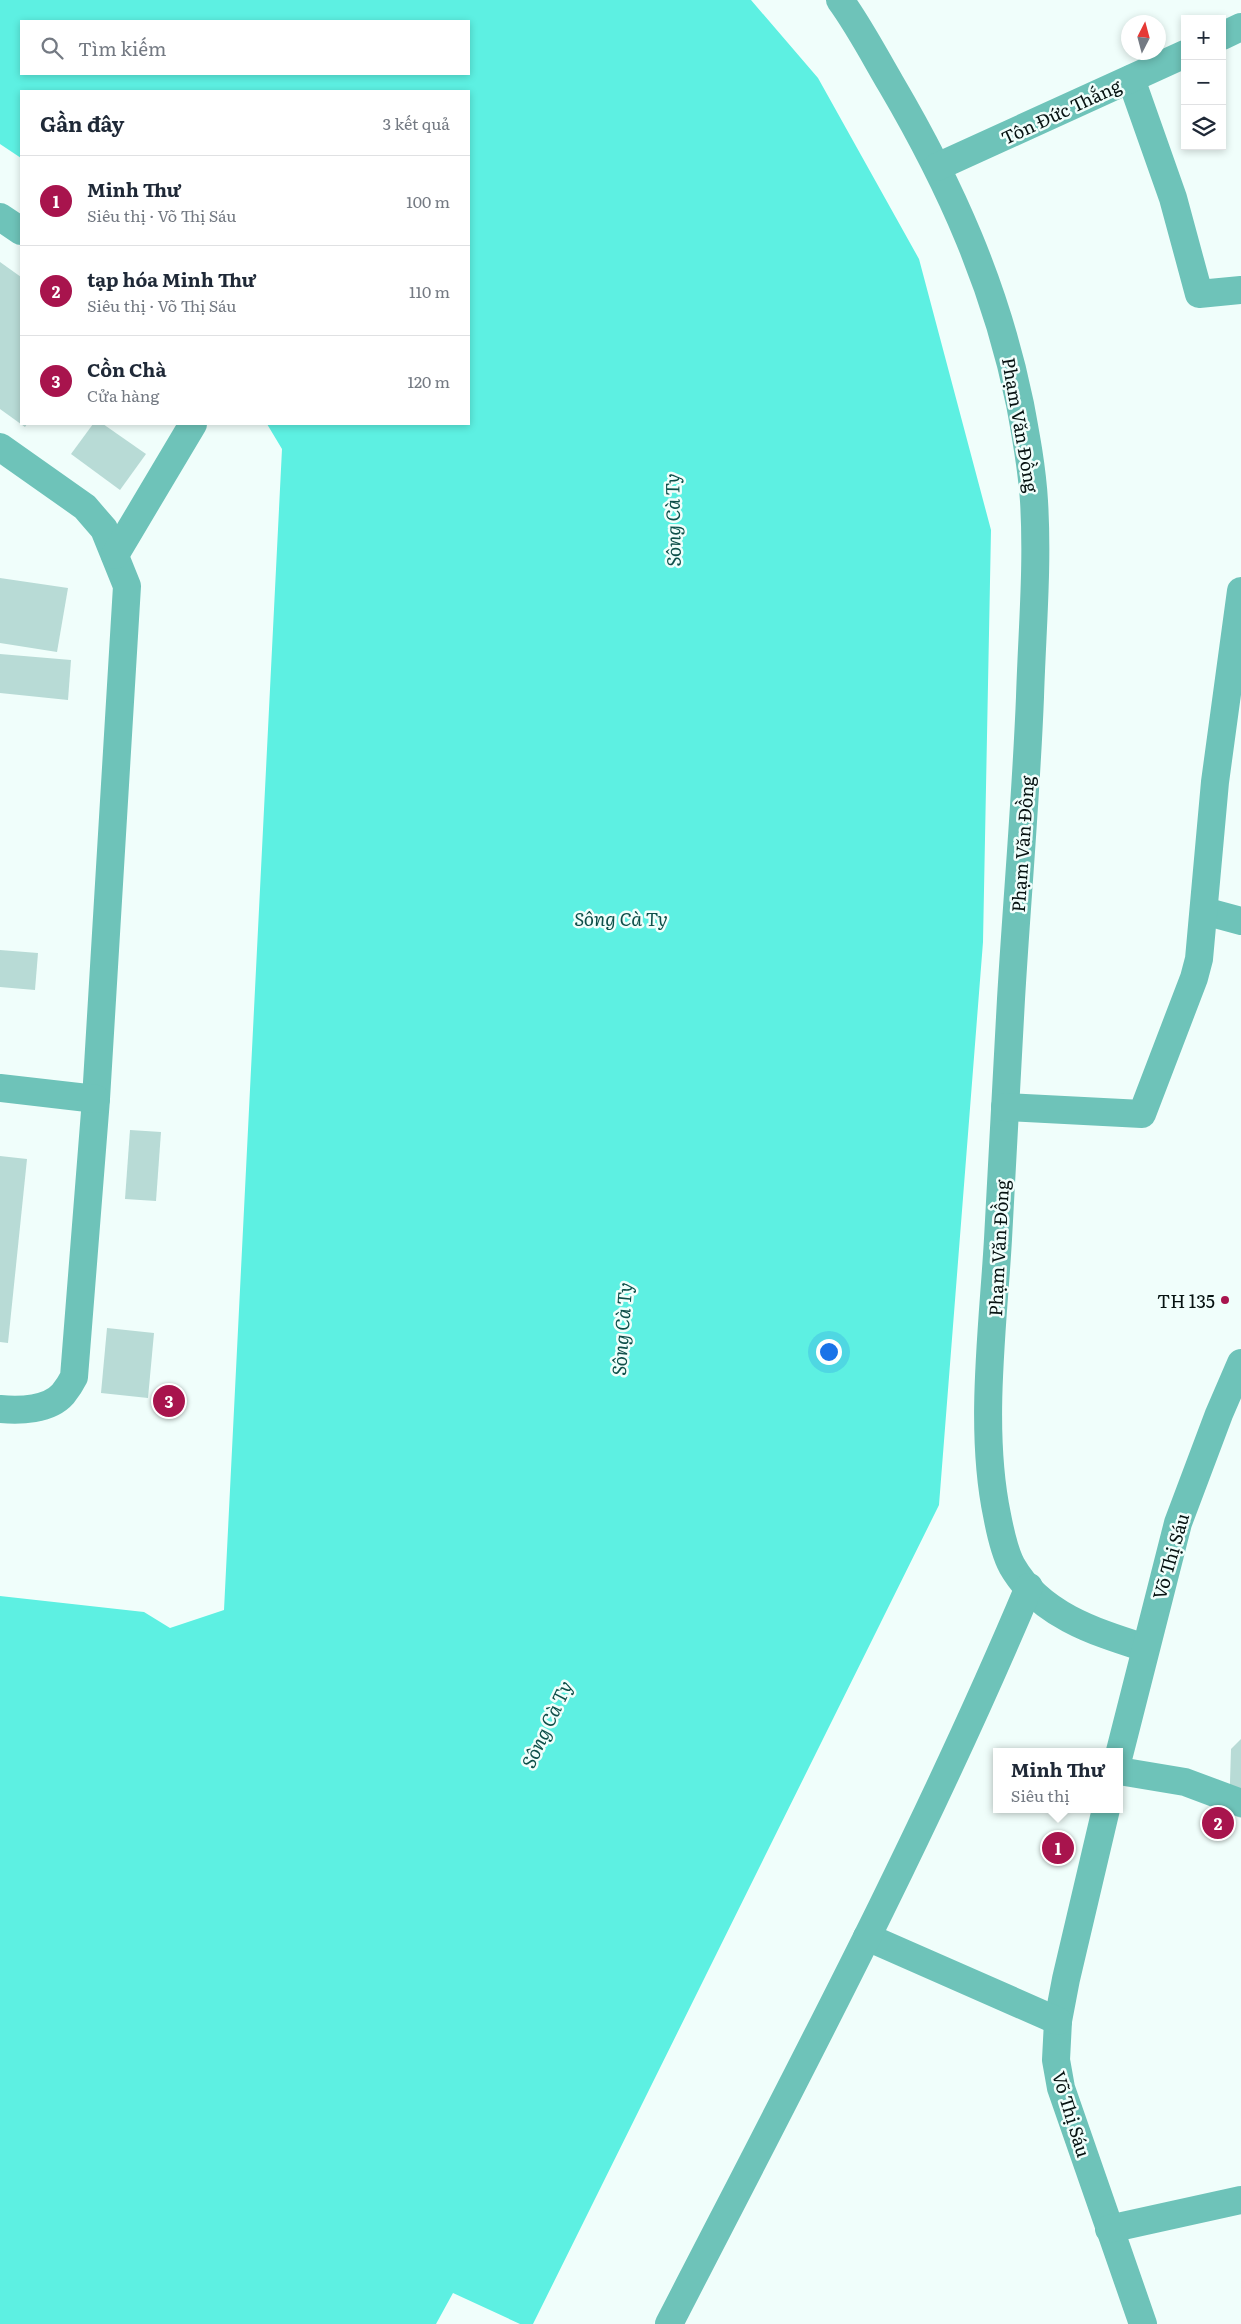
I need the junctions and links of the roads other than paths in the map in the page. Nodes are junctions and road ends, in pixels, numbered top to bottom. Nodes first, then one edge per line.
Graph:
1 (840, 0) edge
2 (1241, 27) edge
3 (1226, 34) edge
4 (1181, 56) edge
5 (1131, 79) junction
6 (937, 167) junction
7 (0, 217) edge
8 (20, 231) edge
9 (1241, 290) edge
10 (192, 425) edge
11 (0, 447) edge
12 (115, 555) junction
13 (1241, 591) edge
14 (1238, 637) edge
15 (1204, 911) junction
16 (1241, 920) edge
17 (0, 1088) edge
18 (96, 1099) junction
19 (1005, 1107) junction
20 (1241, 1363) edge
21 (0, 1409) edge
22 (1029, 1587) junction
23 (1145, 1648) junction
24 (1121, 1748) edge
25 (1123, 1771) edge
26 (1241, 1803) edge
27 (1105, 1813) edge
28 (867, 1937) junction
29 (1058, 2021) junction
30 (1241, 2200) edge
31 (1109, 2229) junction
32 (670, 2324) edge
33 (1143, 2324) edge

1 - 6 street, Phạm Văn Đồng
2 - 3 street
4 - 5 street, Tôn Đức Thắng
5 - 6 street, Tôn Đức Thắng
5 - 9 street
6 - 19 street, Phạm Văn Đồng
7 - 8 street
10 - 12 street
11 - 12 street
12 - 18 street
13 - 14 street
14 - 15 street
15 - 16 street
15 - 19 street
17 - 18 street
18 - 21 street
19 - 22 street, Phạm Văn Đồng
20 - 23 street, Võ Thị Sáu
22 - 23 street, Phạm Văn Đồng
22 - 28 street
23 - 24 street, Võ Thị Sáu
25 - 26 street
27 - 29 street, Võ Thị Sáu
28 - 29 street
28 - 32 street
29 - 31 street, Võ Thị Sáu
30 - 31 street
31 - 33 street, Võ Thị Sáu

